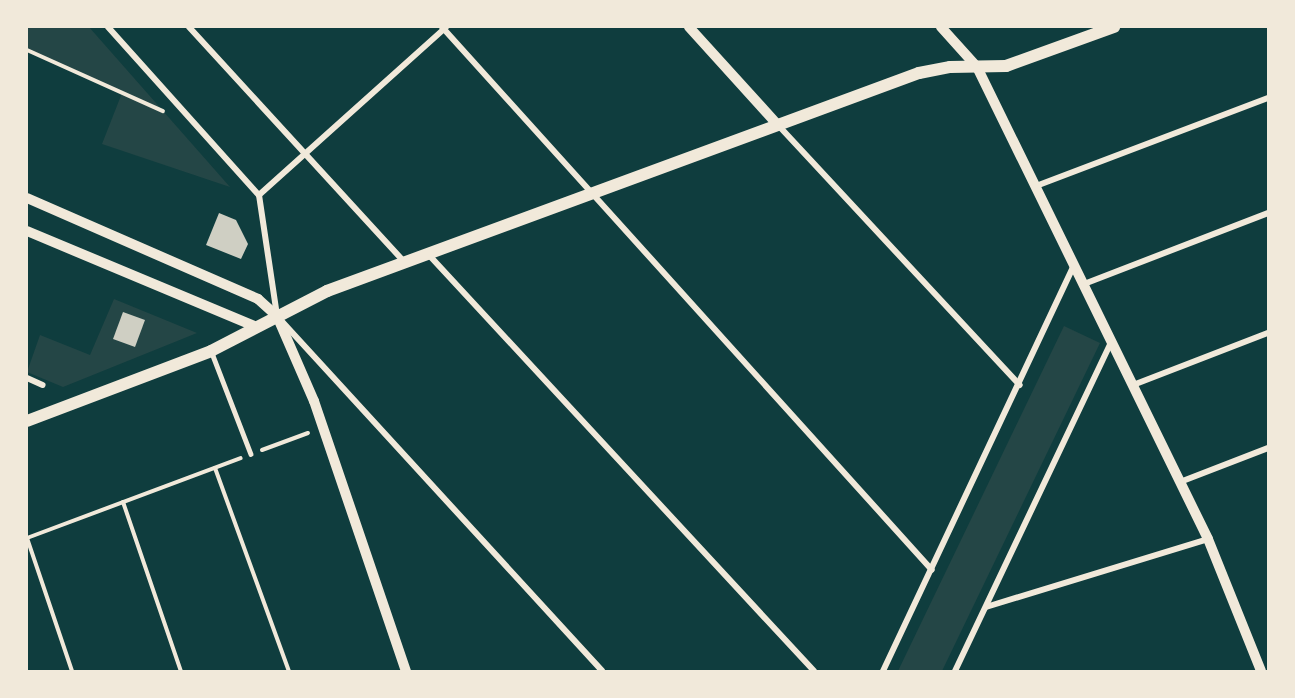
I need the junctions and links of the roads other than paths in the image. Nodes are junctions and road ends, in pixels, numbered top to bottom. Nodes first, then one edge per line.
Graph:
1 (108, 27) edge
2 (189, 27) edge
3 (689, 27) edge
4 (941, 27) edge
5 (1114, 27) edge
6 (444, 28) edge
7 (977, 67) junction
8 (1268, 98) edge
9 (778, 125) junction
10 (306, 153) junction
11 (1036, 186) junction
12 (591, 194) junction
13 (259, 195) junction
14 (27, 198) edge
15 (1268, 213) edge
16 (27, 231) edge
17 (428, 254) junction
18 (405, 262) junction
19 (1074, 266) junction
20 (1084, 284) junction
21 (277, 316) junction
22 (257, 327) junction
23 (1268, 333) edge
24 (1112, 341) junction
25 (211, 351) junction
26 (27, 378) edge
27 (43, 385) dead end
28 (1020, 385) junction
29 (1133, 385) junction
30 (27, 421) edge
31 (1268, 448) edge
32 (250, 454) road end
33 (1180, 482) junction
34 (1208, 539) junction
35 (932, 570) junction
36 (986, 607) junction
37 (406, 671) edge
38 (602, 671) edge
39 (814, 671) edge
40 (883, 671) edge
41 (955, 671) edge
42 (1262, 671) edge

1 - 13 street
2 - 10 street
3 - 9 street
4 - 7 street
5 - 7 main road
6 - 10 street
6 - 12 street
7 - 9 main road
7 - 11 street
8 - 11 street
9 - 12 main road
9 - 28 street
10 - 13 street
10 - 18 street
11 - 19 street
12 - 17 main road
12 - 35 street
13 - 21 street
14 - 21 street
15 - 20 street
16 - 22 street
17 - 18 main road
17 - 39 street
18 - 21 main road
19 - 20 street
19 - 28 street
20 - 24 street
21 - 22 main road
21 - 37 street
21 - 38 street
22 - 25 main road
23 - 29 street
24 - 29 street
24 - 36 street
25 - 30 main road
25 - 32 lane
26 - 27 street
28 - 35 street
29 - 33 street
31 - 33 street
33 - 34 street
34 - 36 street
34 - 42 street
35 - 40 street
36 - 41 street

